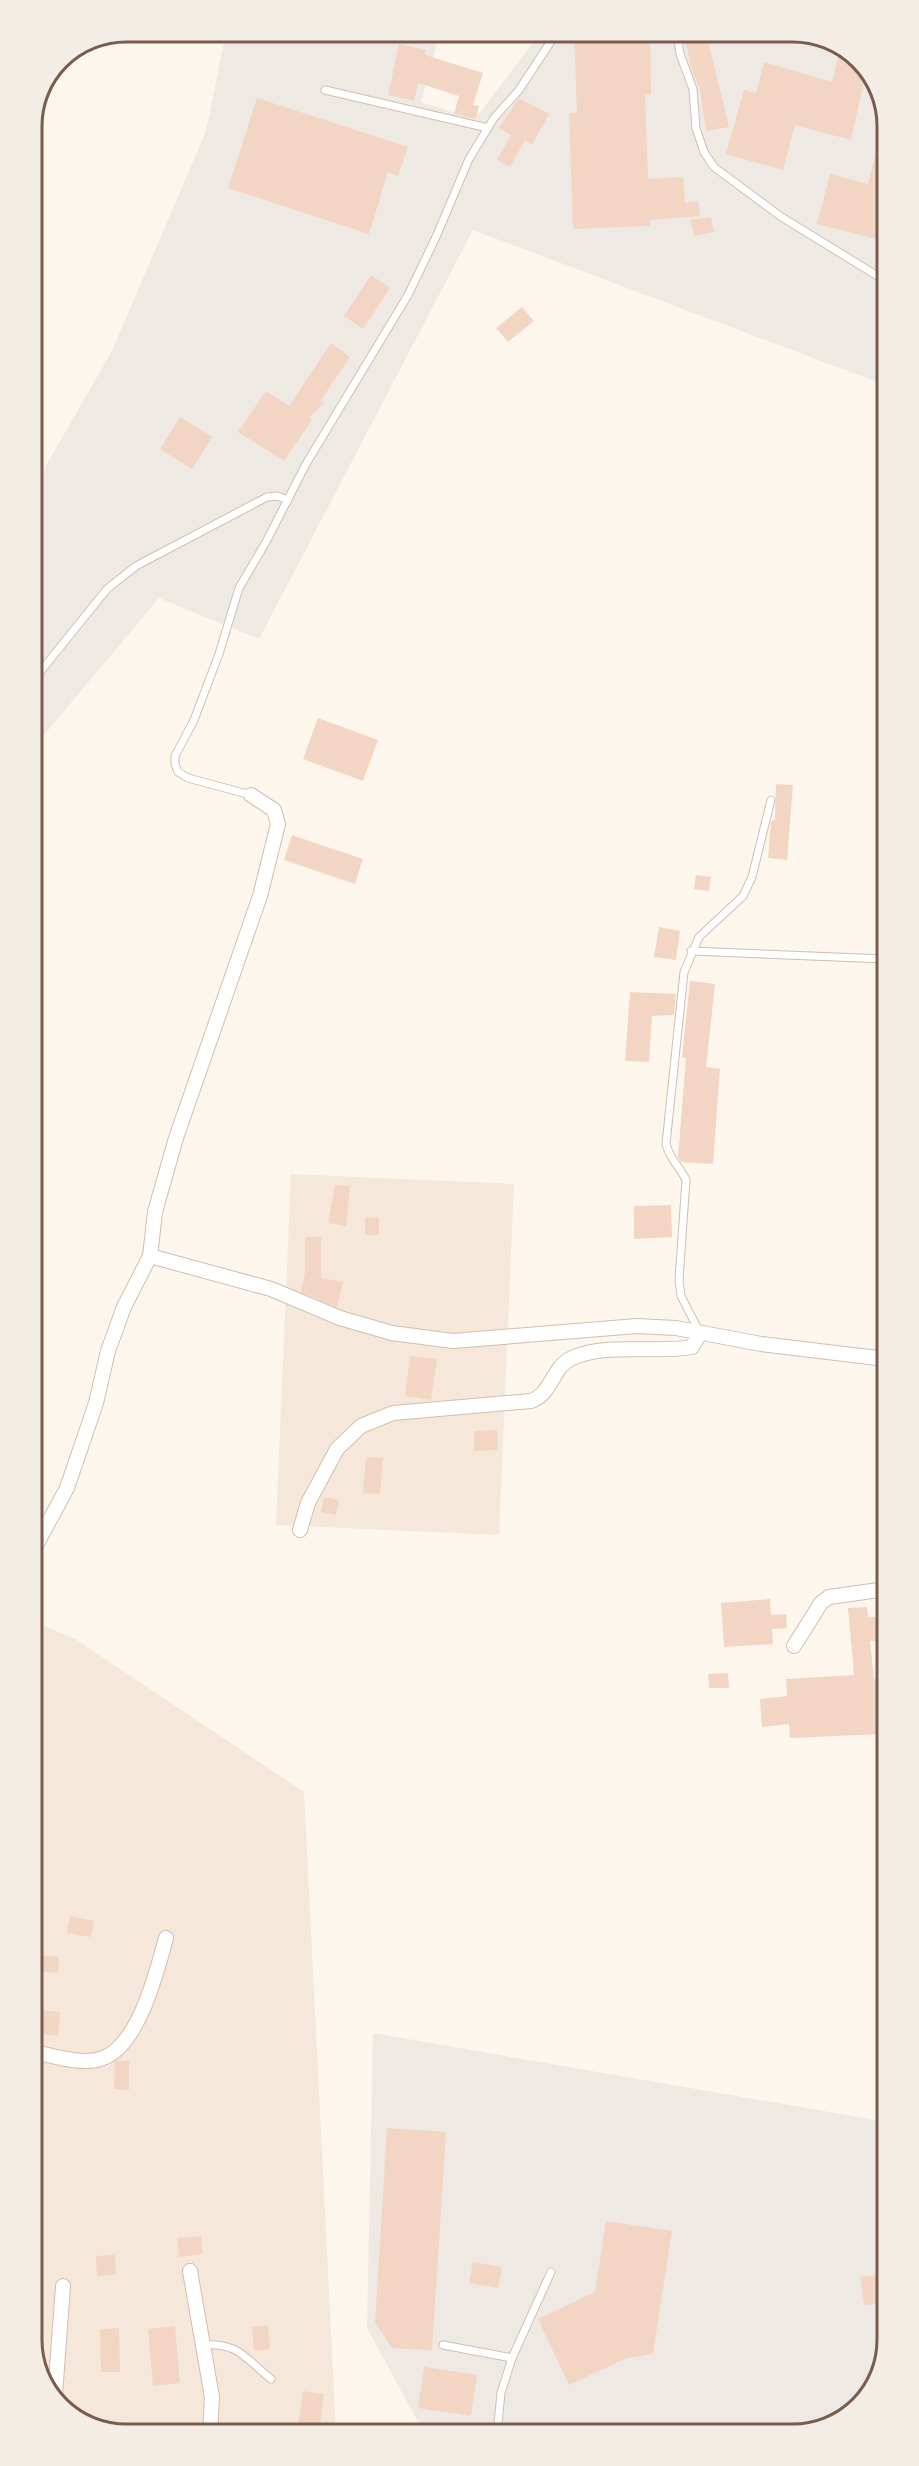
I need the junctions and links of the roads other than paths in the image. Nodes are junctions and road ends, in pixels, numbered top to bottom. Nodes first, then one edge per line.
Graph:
1 (550, 42) edge
2 (678, 42) edge
3 (325, 90) dead end
4 (488, 128) junction
5 (877, 276) edge
6 (288, 500) junction
7 (42, 670) edge
8 (251, 795) joint
9 (771, 800) dead end
10 (691, 951) junction
11 (877, 959) edge
12 (150, 1256) junction
13 (700, 1333) junction
14 (877, 1358) edge
15 (300, 1530) dead end
16 (42, 1534) edge
17 (877, 1590) edge
18 (794, 1646) dead end
19 (166, 1938) dead end
20 (42, 2053) edge
21 (190, 2271) dead end
22 (551, 2272) dead end
23 (63, 2286) dead end
24 (202, 2345) junction
25 (443, 2345) dead end
26 (512, 2358) junction
27 (271, 2379) dead end
28 (56, 2386) edge
29 (211, 2424) edge
30 (497, 2424) edge

1 - 4 lane
2 - 5 lane
3 - 4 lane
4 - 6 lane
6 - 7 lane
6 - 8 lane
8 - 12 street
9 - 10 lane
10 - 11 lane
10 - 13 lane
12 - 13 street
12 - 16 street
13 - 14 street
13 - 15 street
17 - 18 street
19 - 20 street
21 - 24 street
22 - 26 lane
23 - 28 street
24 - 27 lane
24 - 29 street
25 - 26 lane
26 - 30 lane

